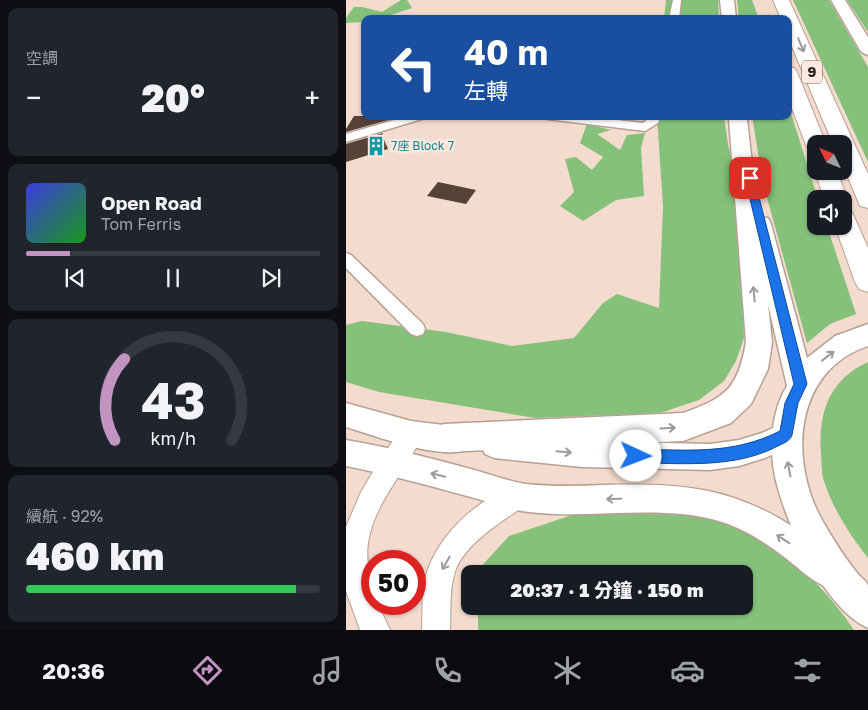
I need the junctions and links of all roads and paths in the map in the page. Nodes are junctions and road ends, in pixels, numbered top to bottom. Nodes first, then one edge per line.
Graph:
1 (677, 0) edge
2 (727, 0) edge
3 (781, 0) edge
4 (838, 0) edge
5 (675, 15) edge
6 (729, 15) edge
7 (788, 15) edge
8 (792, 25) edge
9 (868, 50) edge
10 (792, 82) edge
11 (407, 120) edge
12 (580, 120) edge
13 (654, 120) edge
14 (738, 120) edge
15 (738, 120) edge
16 (812, 135) edge
17 (840, 135) edge
18 (346, 138) edge
19 (852, 163) edge
20 (868, 200) edge
21 (850, 235) edge
22 (346, 259) edge
23 (868, 282) edge
24 (416, 329) dead end
25 (864, 336) edge
26 (800, 384) junction
27 (346, 415) edge
28 (411, 434) junction
29 (786, 435) junction
30 (444, 438) junction
31 (346, 453) edge
32 (392, 464) junction
33 (516, 496) junction
34 (350, 569) edge
35 (864, 606) edge
36 (376, 630) edge
37 (436, 630) edge

1 - 5 street
2 - 6 main road
3 -> 7 highway, 9
4 - 9 main road
8 -> 17 highway, 9
10 - 16 highway, 9
11 - 18 street
12 - 13 street
14 - 26 main road
30 -> 15 main road
19 - 20 highway, 9
21 - 23 highway
22 - 24 street
26 -> 25 main road
26 - 29 main road
27 - 28 main road
28 - 30 main road
28 - 32 street
30 -> 29 main road
35 -> 29 main road
31 - 32 main road
33 -> 32 main road
32 - 34 street
35 -> 33 main road
33 -> 37 street
34 - 36 street

